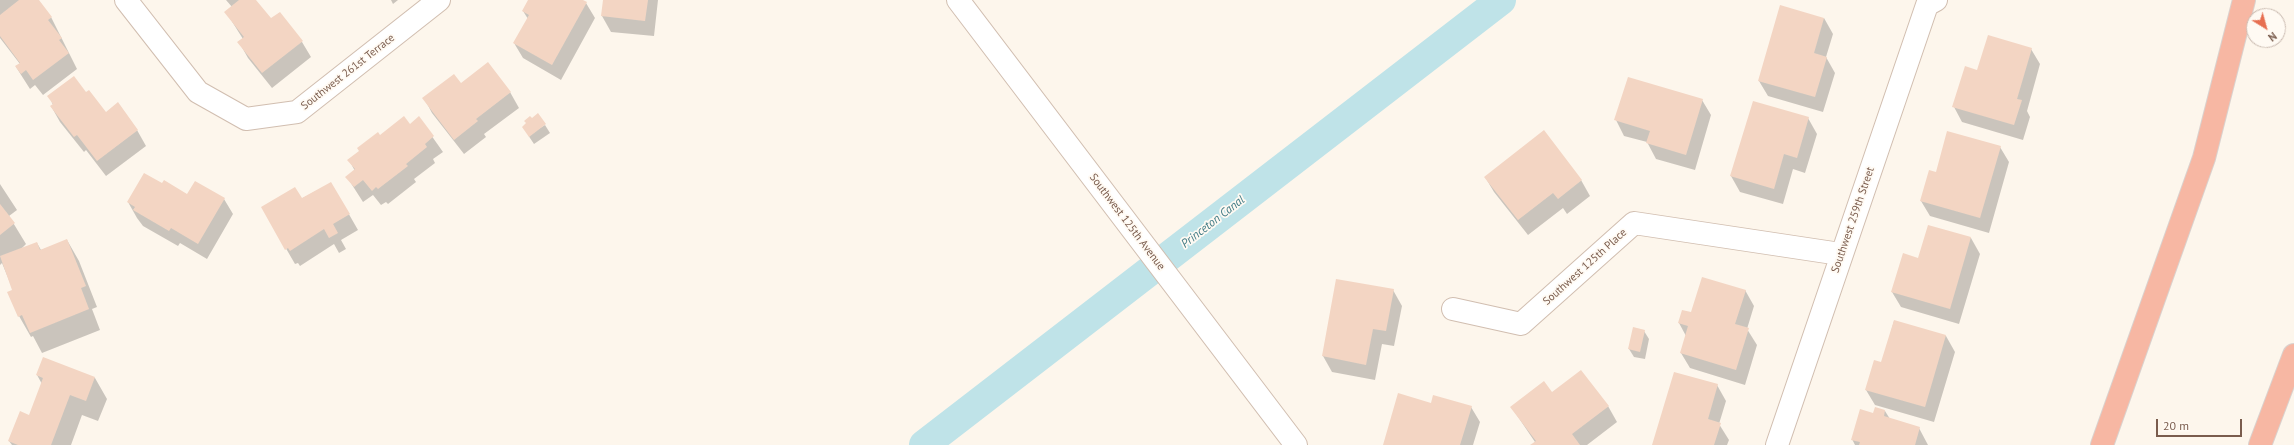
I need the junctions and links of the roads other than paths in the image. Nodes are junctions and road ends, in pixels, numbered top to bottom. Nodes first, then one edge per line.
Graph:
1 (126, 0) edge
2 (439, 0) edge
3 (958, 0) edge
4 (1936, 0) edge
5 (2244, 0) edge
6 (1840, 254) junction
7 (1453, 309) dead end
8 (2294, 355) edge
9 (1296, 445) edge
10 (1777, 445) edge
11 (2102, 445) edge
12 (2260, 445) edge

1 - 2 street, Southwest 261st Terrace
3 - 9 street, Southwest 125th Avenue
4 - 6 street, Southwest 259th Street
5 - 11 highway
6 - 7 street, Southwest 125th Place
6 - 10 street, Southwest 259th Street
8 - 12 highway

